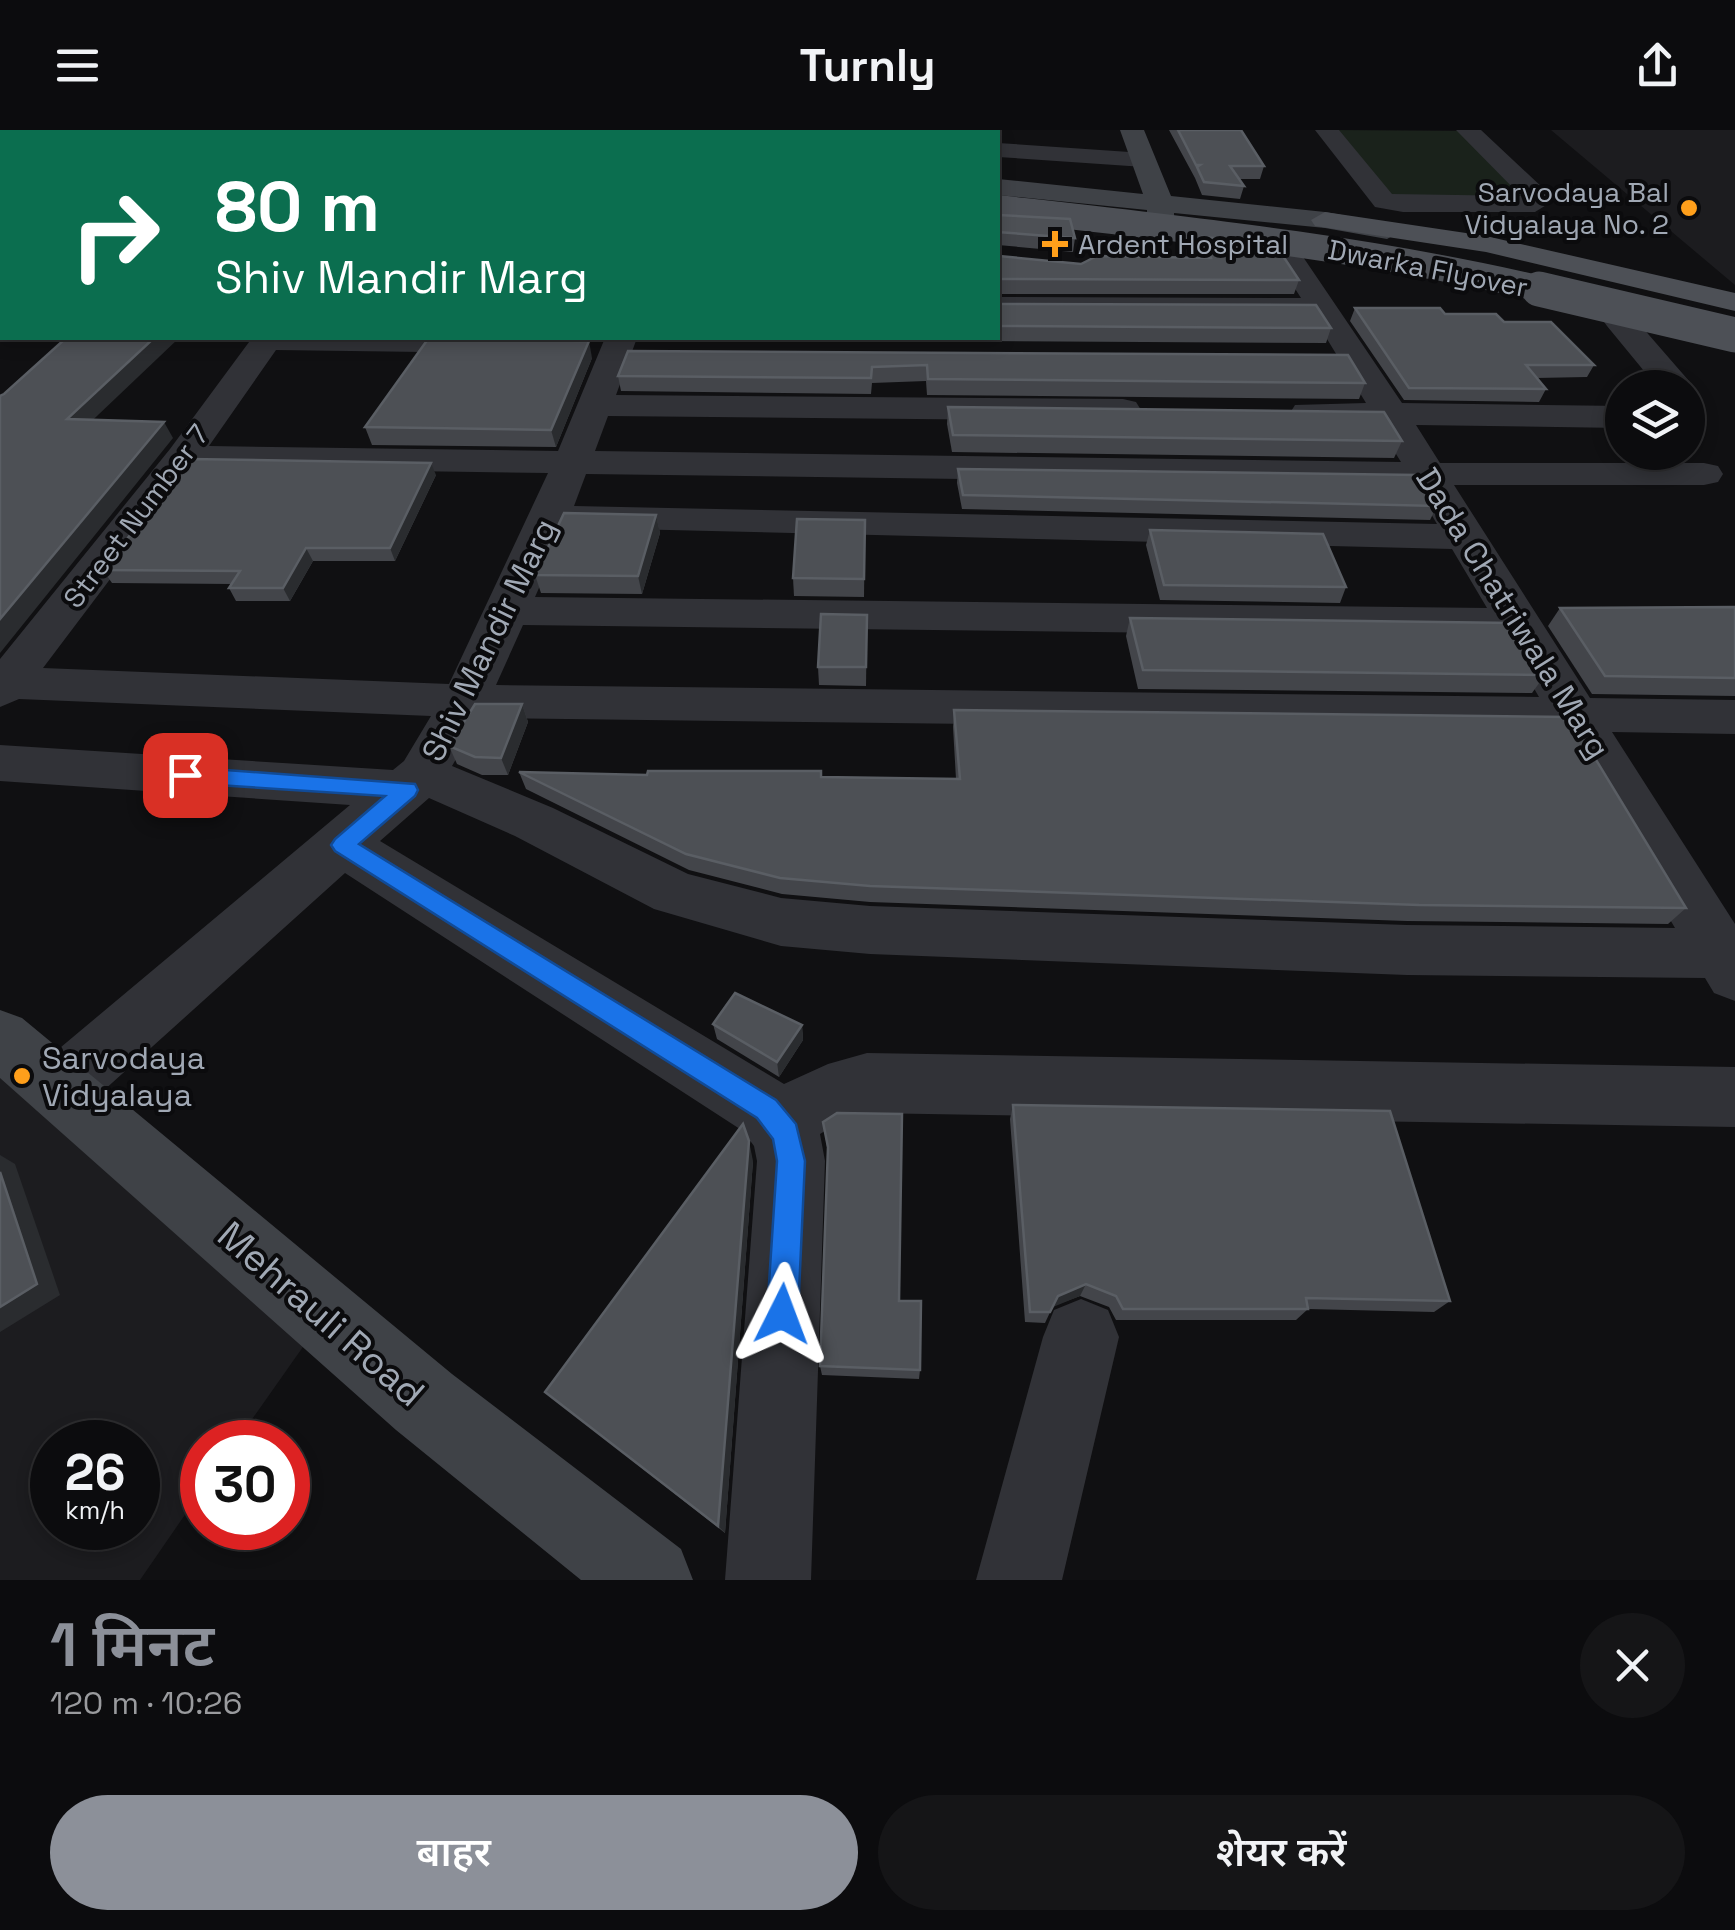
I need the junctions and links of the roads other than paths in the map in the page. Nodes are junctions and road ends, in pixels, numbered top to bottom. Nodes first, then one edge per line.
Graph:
1 (1132, 130) edge
2 (1327, 130) edge
3 (1468, 130) edge
4 (1000, 150) edge
5 (1144, 160) junction
6 (1000, 186) edge
7 (1000, 195) edge
8 (1160, 203) junction
9 (1000, 208) edge
10 (1000, 219) edge
11 (1161, 238) junction
12 (1287, 254) junction
13 (1735, 305) edge
14 (1000, 306) edge
15 (1323, 307) junction
16 (1618, 319) junction
17 (1735, 319) edge
18 (1735, 336) edge
19 (267, 340) edge
20 (322, 340) edge
21 (540, 344) edge
22 (579, 344) edge
23 (618, 345) edge
24 (1735, 348) edge
25 (655, 353) edge
26 (1662, 370) edge
27 (596, 405) junction
28 (1152, 410) edge
29 (1272, 412) edge
30 (1391, 415) junction
31 (1605, 417) edge
32 (183, 458) junction
33 (573, 461) junction
34 (1428, 474) junction
35 (1704, 474) dead end
36 (551, 515) junction
37 (1466, 537) junction
38 (506, 611) junction
39 (1518, 623) junction
40 (4, 687) edge
41 (464, 701) junction
42 (1577, 715) junction
43 (1735, 717) edge
44 (0, 762) edge
45 (415, 782) junction
46 (343, 845) junction
47 (1731, 961) edge
48 (0, 1038) edge
49 (59, 1089) junction
50 (1735, 1097) edge
51 (780, 1122) junction
52 (1081, 1337) dead end
53 (650, 1580) edge
54 (768, 1580) edge
55 (1019, 1580) edge

1 - 5 street
2 - 3 street
4 - 5 street
5 - 8 street
6 - 8 street
7 - 17 main road, Dwarka Flyover
8 - 11 street
8 - 13 street
9 - 18 main road, Dwarka Flyover, bridge
10 - 11 street
11 - 12 street
12 - 15 street, Dada Chatriwala Marg
12 - 16 street
14 - 15 street
15 - 30 street, Dada Chatriwala Marg
16 - 24 street
16 - 26 street
19 - 32 street, Street Number 7
20 - 21 street
22 - 23 street
23 - 25 street
23 - 27 street, Shiv Mandir Marg
27 - 28 street
27 - 33 street, Shiv Mandir Marg
29 - 30 street
30 - 31 street
30 - 34 street, Dada Chatriwala Marg
32 - 33 street
32 - 40 street, Street Number 7
33 - 34 street
33 - 36 street, Shiv Mandir Marg
34 - 35 street
34 - 37 street, Dada Chatriwala Marg
36 - 37 street
36 - 38 street, Shiv Mandir Marg
37 - 39 street, Dada Chatriwala Marg
38 - 39 street
38 - 41 street, Shiv Mandir Marg
39 - 42 street, Dada Chatriwala Marg
40 - 41 street
41 - 42 street
41 - 45 street, Shiv Mandir Marg
42 - 43 street
42 - 47 street, Dada Chatriwala Marg
44 - 45 street
45 - 46 street, Shiv Mandir Marg
45 - 47 street
46 - 49 street, Shiv Mandir Marg
46 - 51 street
48 - 49 street, Mehrauli Road
49 - 53 street, Mehrauli Road
50 - 51 street
51 - 54 street
52 - 55 street

